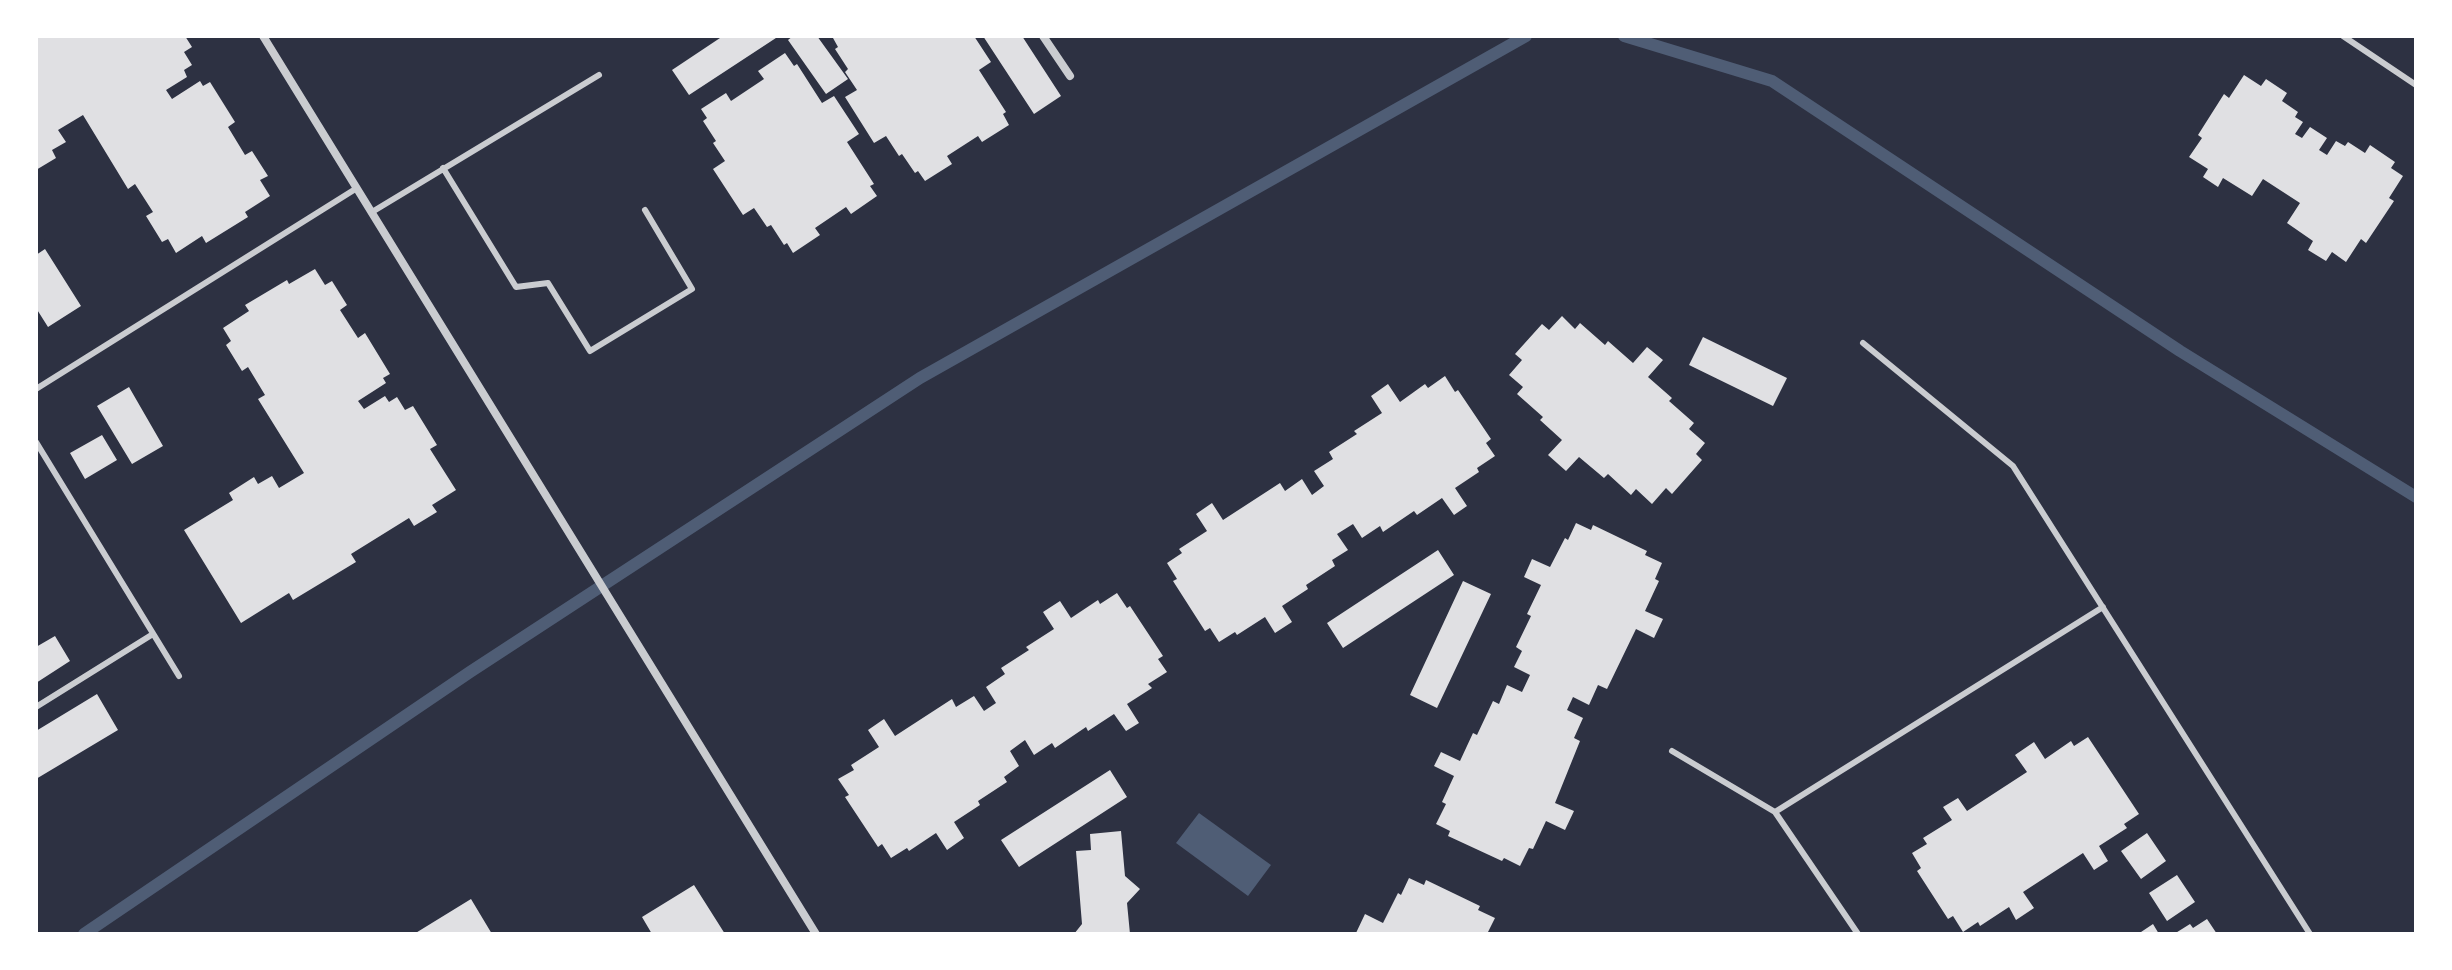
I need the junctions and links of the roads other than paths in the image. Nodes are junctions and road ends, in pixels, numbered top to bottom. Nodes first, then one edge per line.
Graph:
1 (263, 36) edge
2 (1043, 36) edge
3 (2343, 36) edge
4 (599, 75) dead end
5 (1070, 76) dead end
6 (2416, 85) edge
7 (443, 168) junction
8 (357, 188) junction
9 (645, 210) dead end
10 (372, 212) junction
11 (1863, 343) dead end
12 (36, 389) edge
13 (36, 442) edge
14 (2103, 607) junction
15 (153, 634) junction
16 (179, 676) dead end
17 (36, 707) edge
18 (1672, 751) dead end
19 (1775, 812) junction
20 (816, 934) edge
21 (1858, 934) edge
22 (2310, 934) edge

1 - 8 street
2 - 5 street
3 - 6 lane
4 - 7 lane
7 - 9 lane
7 - 10 lane
8 - 10 street
8 - 12 lane
10 - 20 street
11 - 14 lane
13 - 15 lane
14 - 19 lane
14 - 22 lane
15 - 16 lane
15 - 17 lane
18 - 19 lane
19 - 21 lane

